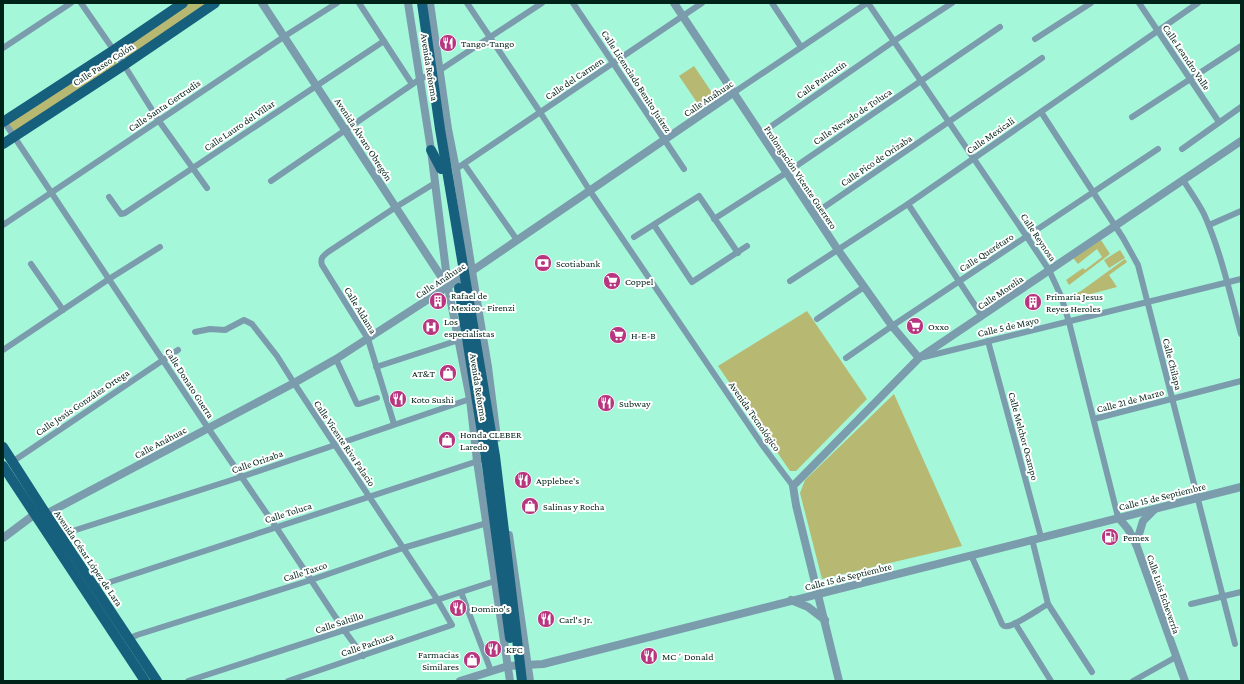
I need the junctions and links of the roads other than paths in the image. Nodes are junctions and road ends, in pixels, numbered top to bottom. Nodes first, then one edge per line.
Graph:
1 (72, 3) edge
2 (81, 3) edge
3 (183, 3) edge
4 (215, 3) edge
5 (262, 3) edge
6 (336, 3) edge
7 (359, 3) edge
8 (408, 3) edge
9 (416, 3) edge
10 (422, 3) edge
11 (430, 3) edge
12 (467, 3) edge
13 (542, 3) edge
14 (574, 3) edge
15 (674, 3) edge
16 (702, 3) edge
17 (772, 3) edge
18 (867, 3) edge
19 (952, 3) edge
20 (1091, 3) edge
21 (1139, 3) edge
22 (1198, 3) edge
23 (682, 16) junction
24 (1000, 26) dead end
25 (1157, 30) junction
26 (285, 36) junction
27 (491, 37) junction
28 (1035, 39) dead end
29 (384, 41) junction
30 (894, 41) junction
31 (1241, 46) edge
32 (802, 47) junction
33 (3, 48) edge
34 (114, 50) junction
35 (1042, 58) dead end
36 (614, 63) junction
37 (124, 65) junction
38 (429, 75) junction
39 (1191, 80) junction
40 (921, 81) junction
41 (412, 84) junction
42 (316, 85) junction
43 (733, 93) junction
44 (1241, 107) edge
45 (540, 112) junction
46 (1041, 112) junction
47 (1132, 117) dead end
48 (3, 121) edge
49 (159, 121) junction
50 (949, 122) junction
51 (1219, 122) junction
52 (448, 129) junction
53 (345, 130) junction
54 (760, 134) junction
55 (14, 136) junction
56 (664, 140) junction
57 (1241, 141) edge
58 (3, 144) edge
59 (1158, 149) dead end
60 (1182, 149) dead end
61 (431, 150) junction
62 (973, 159) junction
63 (464, 164) junction
64 (444, 166) junction
65 (193, 168) junction
66 (456, 169) junction
67 (684, 169) dead end
68 (786, 173) junction
69 (1183, 180) junction
70 (271, 181) dead end
71 (435, 183) junction
72 (207, 188) dead end
73 (590, 191) junction
74 (51, 192) junction
75 (1094, 193) junction
76 (109, 197) dead end
77 (908, 204) junction
78 (396, 207) junction
79 (1241, 211) edge
80 (814, 214) junction
81 (714, 219) junction
82 (654, 224) junction
83 (3, 225) edge
84 (1209, 225) junction
85 (1115, 226) junction
86 (634, 237) dead end
87 (1027, 237) junction
88 (518, 240) junction
89 (160, 246) dead end
90 (747, 246) dead end
91 (838, 250) junction
92 (738, 253) junction
93 (31, 264) dead end
94 (1049, 270) junction
95 (465, 276) junction
96 (109, 279) junction
97 (1241, 280) edge
98 (790, 281) dead end
99 (960, 281) junction
100 (1227, 283) junction
101 (448, 287) junction
102 (864, 287) junction
103 (1148, 303) junction
104 (63, 310) junction
105 (982, 316) junction
106 (817, 319) dead end
107 (1070, 322) junction
108 (892, 326) junction
109 (195, 332) dead end
110 (1241, 334) edge
111 (368, 339) junction
112 (459, 340) junction
113 (988, 341) junction
114 (3, 350) edge
115 (178, 350) dead end
116 (846, 358) dead end
117 (919, 358) junction
118 (336, 359) junction
119 (164, 360) junction
120 (376, 367) junction
121 (474, 381) junction
122 (1241, 381) edge
123 (294, 383) junction
124 (377, 398) dead end
125 (470, 399) junction
126 (1172, 399) junction
127 (1094, 419) junction
128 (394, 424) junction
129 (208, 428) junction
130 (334, 445) junction
131 (3, 447) edge
132 (489, 457) junction
133 (8, 464) edge
134 (241, 477) junction
135 (793, 486) junction
136 (1241, 487) edge
137 (369, 496) junction
138 (1198, 498) junction
139 (1158, 507) junction
140 (34, 514) junction
141 (46, 514) junction
142 (1118, 517) junction
143 (487, 523) junction
144 (276, 527) junction
145 (55, 537) junction
146 (3, 538) edge
147 (1037, 538) junction
148 (1136, 544) junction
149 (403, 548) junction
150 (971, 555) junction
151 (311, 580) junction
152 (495, 581) junction
153 (90, 589) junction
154 (461, 592) junction
155 (1241, 592) edge
156 (818, 593) junction
157 (1222, 597) junction
158 (436, 599) junction
159 (791, 600) junction
160 (1048, 604) junction
161 (1191, 604) dead end
162 (825, 620) junction
163 (1015, 623) junction
164 (452, 625) joint
165 (344, 630) junction
166 (129, 639) junction
167 (1234, 644) dead end
168 (363, 656) junction
169 (1176, 657) junction
170 (517, 665) junction
171 (491, 671) junction
172 (1092, 672) dead end
173 (145, 681) edge
174 (157, 681) edge
175 (188, 681) edge
176 (288, 681) edge
177 (460, 681) edge
178 (510, 681) edge
179 (516, 681) edge
180 (522, 681) edge
181 (530, 681) edge
182 (839, 681) edge
183 (1051, 681) edge
184 (1133, 681) edge
185 (1185, 681) edge

1 - 33 street
2 - 34 street
3 - 34 main road, Calle Paseo Colón
4 - 37 main road, Calle Paseo Colón
5 - 26 street, Avenida Álvaro Obregón
6 - 26 street, Calle Santa Gertrudis
7 - 29 street
8 - 38 street, Avenida Reforma
9 - 38 main road, Avenida Reforma
10 - 38 main road, Avenida Reforma
11 - 38 street, Avenida Reforma
12 - 27 street, Avenida Tecnológico
13 - 27 street
14 - 36 street, Calle Licenciado Benito Juárez
15 - 23 street, Prolongación Vicente Guerrero
16 - 23 street, Calle del Carmen
17 - 32 street
18 - 30 street, Calle Reynosa
18 - 32 street, Calle Anáhuac
19 - 30 street, Calle Paricutín
20 - 28 street
21 - 25 street, Calle Leandro Valle
22 - 25 street, Calle Mexicali
23 - 36 street, Calle del Carmen
23 - 43 street, Prolongación Vicente Guerrero
24 - 40 street, Calle Nevado de Toluca
25 - 39 street, Calle Leandro Valle
25 - 46 street, Calle Mexicali
26 - 42 street, Avenida Álvaro Obregón
26 - 49 street, Calle Santa Gertrudis
27 - 38 street
27 - 45 street, Avenida Tecnológico
29 - 41 street
29 - 42 street, Calle Lauro del Villar
30 - 40 street, Calle Reynosa
30 - 54 street, Calle Paricutín
31 - 39 street
32 - 43 street, Calle Anáhuac
34 - 37 street
34 - 48 main road, Calle Paseo Colón
35 - 50 street, Calle Pico de Orizaba
36 - 45 street, Calle del Carmen
36 - 56 street, Calle Licenciado Benito Juárez
37 - 49 street
37 - 55 main road, Calle Paseo Colón
38 - 41 street
38 - 52 street, Avenida Reforma
38 - 61 street, Avenida Reforma
38 - 64 main road, Avenida Reforma
39 - 47 street
39 - 51 street, Calle Leandro Valle
40 - 50 street, Calle Reynosa
40 - 68 street, Calle Nevado de Toluca
41 - 53 street
42 - 53 street, Avenida Álvaro Obregón
42 - 65 street, Calle Lauro del Villar
43 - 54 street, Prolongación Vicente Guerrero
43 - 56 street, Calle Anáhuac
44 - 51 street
45 - 63 street, Calle del Carmen
45 - 73 street, Avenida Tecnológico
46 - 62 street, Calle Mexicali
46 - 75 street, Calle Chilapa
48 - 55 street, Calle Donato Guerra
49 - 65 street
49 - 74 street, Calle Santa Gertrudis
50 - 62 street, Calle Reynosa
50 - 80 street, Calle Pico de Orizaba
51 - 60 street
52 - 64 main road
52 - 66 street, Avenida Reforma
53 - 70 street
53 - 78 street, Avenida Álvaro Obregón
54 - 68 street, Prolongación Vicente Guerrero
55 - 58 main road, Calle Paseo Colón
55 - 74 street, Calle Donato Guerra
56 - 67 street, Calle Licenciado Benito Juárez
56 - 73 street, Calle Anáhuac
57 - 69 street, Calle Morelia
59 - 75 street, Calle Querétaro
61 - 64 main road
61 - 71 street, Avenida Reforma
62 - 77 street, Calle Mexicali
62 - 87 street, Calle Reynosa
63 - 66 street, Calle del Carmen
63 - 88 street
64 - 95 main road, Avenida Reforma
65 - 72 street
65 - 76 street, Calle Lauro del Villar
66 - 95 street, Avenida Reforma
68 - 80 street, Prolongación Vicente Guerrero
68 - 81 street, Calle Nevado de Toluca
69 - 84 street
69 - 85 street, Calle Morelia
71 - 78 street
71 - 101 street, Avenida Reforma
73 - 88 street, Calle Anáhuac
73 - 135 street, Avenida Tecnológico
74 - 83 street, Calle Santa Gertrudis
74 - 96 street, Calle Donato Guerra
75 - 85 street, Calle Chilapa
75 - 87 street, Calle Querétaro
77 - 91 street, Calle Mexicali
77 - 99 street
78 - 101 street, Avenida Álvaro Obregón
78 - 111 street, Calle Aldama
79 - 84 street
80 - 91 street, Prolongación Vicente Guerrero
81 - 82 street
81 - 92 street
82 - 86 street
82 - 92 street
84 - 100 street
85 - 94 street, Calle Morelia
85 - 103 street, Calle Chilapa
87 - 94 street, Calle Reynosa
87 - 99 street, Calle Querétaro
88 - 95 street, Calle Anáhuac
89 - 96 street
90 - 92 street
91 - 98 street, Calle Mexicali
91 - 102 street, Prolongación Vicente Guerrero
93 - 104 street
94 - 105 street, Calle Morelia
94 - 107 street, Calle Reynosa
95 - 101 street, Calle Anáhuac
95 - 121 main road, Avenida Reforma
95 - 132 main road, Avenida Reforma
96 - 104 street
96 - 119 street, Calle Donato Guerra
97 - 100 street, Calle 5 de Mayo
99 - 105 street
99 - 108 street, Calle Querétaro
100 - 103 street, Calle 5 de Mayo
100 - 110 street
101 - 111 street, Calle Anáhuac
101 - 112 street, Avenida Reforma
102 - 106 street
102 - 108 street, Prolongación Vicente Guerrero
103 - 107 street, Calle 5 de Mayo
103 - 126 street, Calle Chilapa
104 - 114 street
105 - 117 street, Calle Morelia
107 - 113 street, Calle 5 de Mayo
107 - 127 street, Calle Reynosa
108 - 116 street, Calle Querétaro
108 - 117 street, Prolongación Vicente Guerrero
109 - 123 street, Calle Vicente Riva Palacio
111 - 118 street, Calle Anáhuac
111 - 120 street, Calle Aldama
112 - 120 street
112 - 125 street, Avenida Reforma
113 - 117 street, Calle 5 de Mayo
113 - 147 street, Calle Melchor Ocampo
115 - 119 street, Calle Jesús González Ortega
117 - 135 street, Calle Morelia
118 - 123 street, Calle Anáhuac
118 - 124 street
119 - 129 street, Calle Donato Guerra
119 - 133 street, Calle Jesús González Ortega
120 - 128 street, Calle Aldama
121 - 125 main road
121 - 132 main road, Avenida Reforma
122 - 126 street, Calle 21 de Marzo
123 - 129 street, Calle Anáhuac
123 - 130 street, Calle Vicente Riva Palacio
125 - 128 street, Calle Orizaba
125 - 132 street, Avenida Reforma
126 - 127 street, Calle 21 de Marzo
126 - 138 street, Calle Chilapa
127 - 142 street, Calle Reynosa
128 - 130 street, Calle Orizaba
129 - 134 street, Calle Donato Guerra
129 - 141 street, Calle Anáhuac
130 - 134 street, Calle Orizaba
130 - 137 street, Calle Vicente Riva Palacio
131 - 133 main road, Avenida César López de Lara
132 - 137 street, Calle Toluca
132 - 143 street, Avenida Reforma
132 - 170 main road, Avenida Reforma
133 - 140 main road, Avenida César López de Lara
133 - 141 main road, Avenida César López de Lara
134 - 144 street, Calle Donato Guerra
134 - 145 street, Calle Orizaba
135 - 156 street, Avenida Tecnológico
136 - 138 street, Calle 15 de Septiembre
137 - 144 street, Calle Toluca
137 - 149 street, Calle Vicente Riva Palacio
138 - 139 street, Calle 15 de Septiembre
138 - 157 street, Calle Chilapa
139 - 142 street, Calle 15 de Septiembre
139 - 148 street
140 - 141 street, Calle Anáhuac
140 - 145 main road, Avenida César López de Lara
140 - 146 street
141 - 145 main road, Avenida César López de Lara
142 - 147 street, Calle 15 de Septiembre
142 - 148 street, Calle Luis Echeverría
143 - 149 street, Calle Taxco
143 - 152 street, Avenida Reforma
144 - 151 street, Calle Donato Guerra
144 - 153 street, Calle Toluca
145 - 153 main road, Avenida César López de Lara
147 - 150 street, Calle 15 de Septiembre
147 - 160 street, Calle Melchor Ocampo
148 - 169 street, Calle Luis Echeverría
149 - 151 street, Calle Taxco
149 - 158 street, Calle Vicente Riva Palacio
150 - 156 street, Calle 15 de Septiembre
150 - 163 street
151 - 165 street, Calle Donato Guerra
151 - 166 street, Calle Taxco
152 - 154 street, Calle Saltillo
152 - 170 street, Avenida Reforma
153 - 166 main road, Avenida César López de Lara
153 - 173 main road, Avenida César López de Lara
154 - 158 street, Calle Saltillo
154 - 171 street
155 - 157 street
156 - 159 street, Calle 15 de Septiembre
156 - 162 street, Avenida Tecnológico
157 - 161 street
157 - 167 street, Calle Chilapa
158 - 164 street, Calle Vicente Riva Palacio
158 - 165 street, Calle Saltillo
159 - 162 street
159 - 170 street, Calle 15 de Septiembre
160 - 163 street
160 - 172 street, Calle Melchor Ocampo
162 - 182 street, Avenida Tecnológico
163 - 183 street
164 - 168 street, Calle Pachuca
165 - 168 street, Calle Donato Guerra
165 - 175 street, Calle Saltillo
166 - 174 main road, Avenida César López de Lara
168 - 176 street, Calle Pachuca
169 - 184 street
169 - 185 street, Calle Luis Echeverría
170 - 171 street, Calle 15 de Septiembre
170 - 178 street, Avenida Reforma
170 - 179 main road, Avenida Reforma
170 - 180 main road, Avenida Reforma
170 - 181 street, Avenida Reforma
171 - 177 street, Calle 15 de Septiembre

